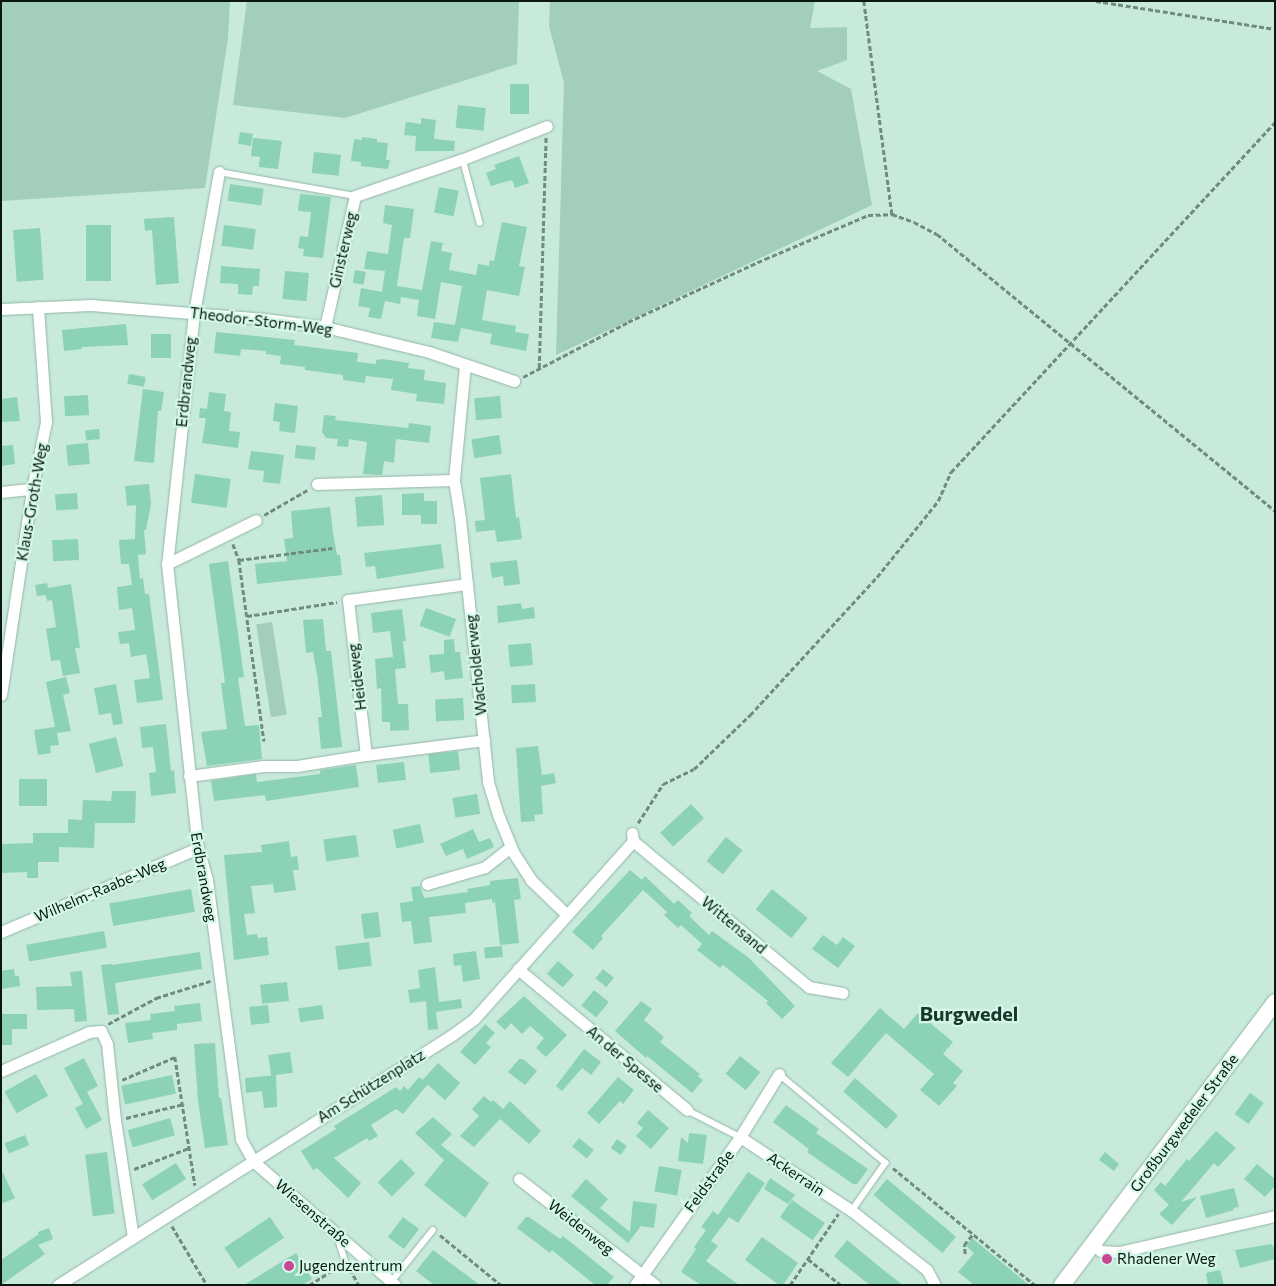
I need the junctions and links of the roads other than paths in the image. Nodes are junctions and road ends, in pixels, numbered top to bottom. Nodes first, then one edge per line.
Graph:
1 (547, 126) road end
2 (463, 159) junction
3 (220, 172) joint
4 (355, 196) junction
5 (480, 223) dead end
6 (38, 307) junction
7 (1, 309) edge
8 (194, 313) junction
9 (326, 327) junction
10 (464, 365) junction
11 (514, 382) road end
12 (454, 480) junction
13 (316, 484) road end
14 (32, 489) junction
15 (1, 492) edge
16 (256, 520) road end
17 (166, 564) junction
18 (467, 584) junction
19 (1, 696) edge
20 (484, 740) junction
21 (366, 755) junction
22 (189, 776) junction
23 (632, 837) joint
24 (511, 847) junction
25 (198, 848) junction
26 (428, 884) dead end
27 (566, 914) junction
28 (1, 932) edge
29 (518, 969) junction
30 (842, 994) dead end
31 (1275, 1002) edge
32 (1, 1071) edge
33 (779, 1074) joint
34 (687, 1110) joint
35 (740, 1137) junction
36 (253, 1161) junction
37 (519, 1179) dead end
38 (848, 1208) junction
39 (1275, 1216) edge
40 (433, 1230) road end
41 (336, 1232) junction
42 (133, 1237) junction
43 (1093, 1245) junction
44 (346, 1262) road end
45 (642, 1275) junction
46 (393, 1283) edge
47 (58, 1285) edge
48 (635, 1285) edge
49 (655, 1285) edge
50 (935, 1285) edge
51 (1062, 1285) edge

1 - 2 street, Ginsterweg
2 - 4 street, Ginsterweg
2 - 5 lane
3 - 4 lane
3 - 8 street, Erdbrandweg
4 - 9 street, Ginsterweg
6 - 7 street, Theodor-Storm-Weg
6 - 8 street, Theodor-Storm-Weg
6 - 14 street, Klaus-Groth-Weg
8 - 9 street, Theodor-Storm-Weg
8 - 17 street, Erdbrandweg
9 - 10 street, Theodor-Storm-Weg
10 - 11 street, Theodor-Storm-Weg
10 - 12 street, Wacholderweg
12 - 13 street
12 - 18 street, Wacholderweg
14 - 15 street
14 - 19 street, Klaus-Groth-Weg
16 - 17 street
17 - 22 street, Erdbrandweg
18 - 20 street, Wacholderweg
18 - 21 street, Heideweg
20 - 21 street
20 - 24 street, Wacholderweg
21 - 22 street
22 - 25 street, Erdbrandweg
23 - 27 street, Am Schützenplatz
23 - 30 street, Wittensand
24 - 26 street
24 - 27 street, Wacholderweg
25 - 28 street, Wilhelm-Raabe-Weg
25 - 36 street, Erdbrandweg
27 - 29 street, Am Schützenplatz
29 - 34 street, An der Spesse
29 - 36 street, Am Schützenplatz
31 - 43 street, Großburgwedeler Straße
32 - 42 street
33 - 35 street, Feldstraße
33 - 38 lane
34 - 35 lane, An der Spesse
35 - 38 street, Ackerrain
35 - 45 street, Feldstraße
36 - 41 street, Wiesenstraße
36 - 42 street, Am Schützenplatz
37 - 45 street, Weidenweg
38 - 50 street, Ackerrain
39 - 43 street
40 - 46 lane
41 - 44 lane
41 - 46 street, Wiesenstraße
42 - 47 street, Am Schützenplatz
43 - 51 street, Großburgwedeler Straße
45 - 48 street, Feldstraße
45 - 49 street

